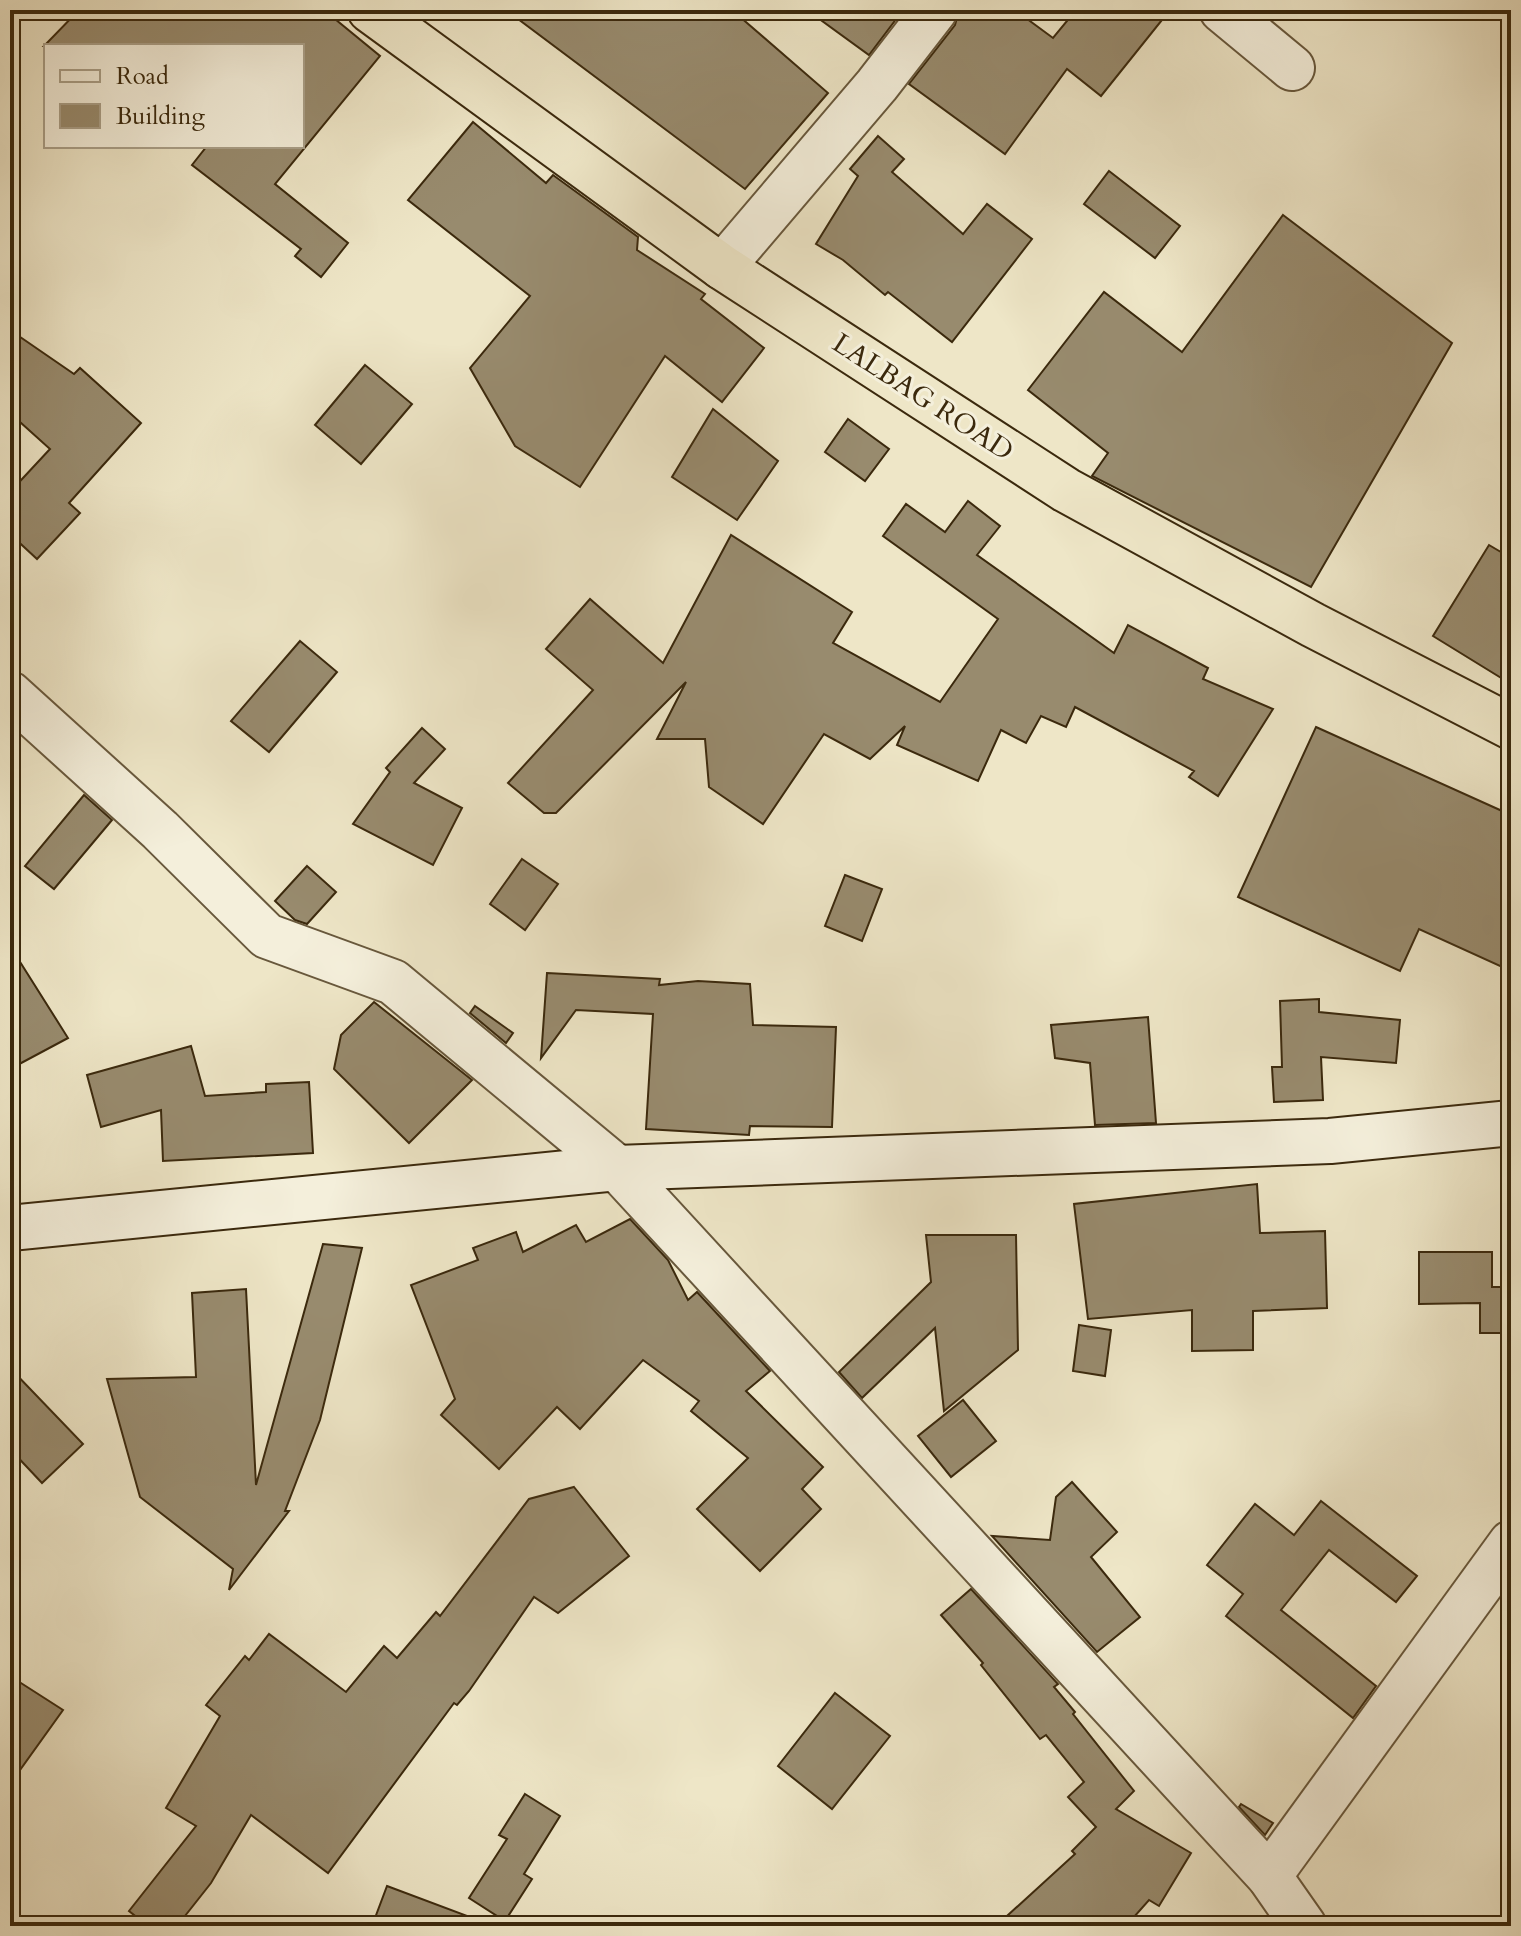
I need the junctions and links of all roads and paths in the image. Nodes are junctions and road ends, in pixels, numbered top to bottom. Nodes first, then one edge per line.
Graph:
1 (370, 10) edge
2 (935, 10) edge
3 (1222, 10) edge
4 (1292, 68) dead end
5 (722, 267) junction
6 (10, 694) edge
7 (1511, 727) edge
8 (1511, 1123) edge
9 (617, 1168) junction
10 (10, 1228) edge
11 (1511, 1543) edge
12 (1269, 1876) junction
13 (1304, 1926) edge

1 - 5 highway, LALBAG ROAD
2 - 5 street
3 - 4 street
5 - 7 highway, LALBAG ROAD
6 - 9 street
8 - 9 street
9 - 10 street
9 - 12 street
11 - 12 street
12 - 13 street

